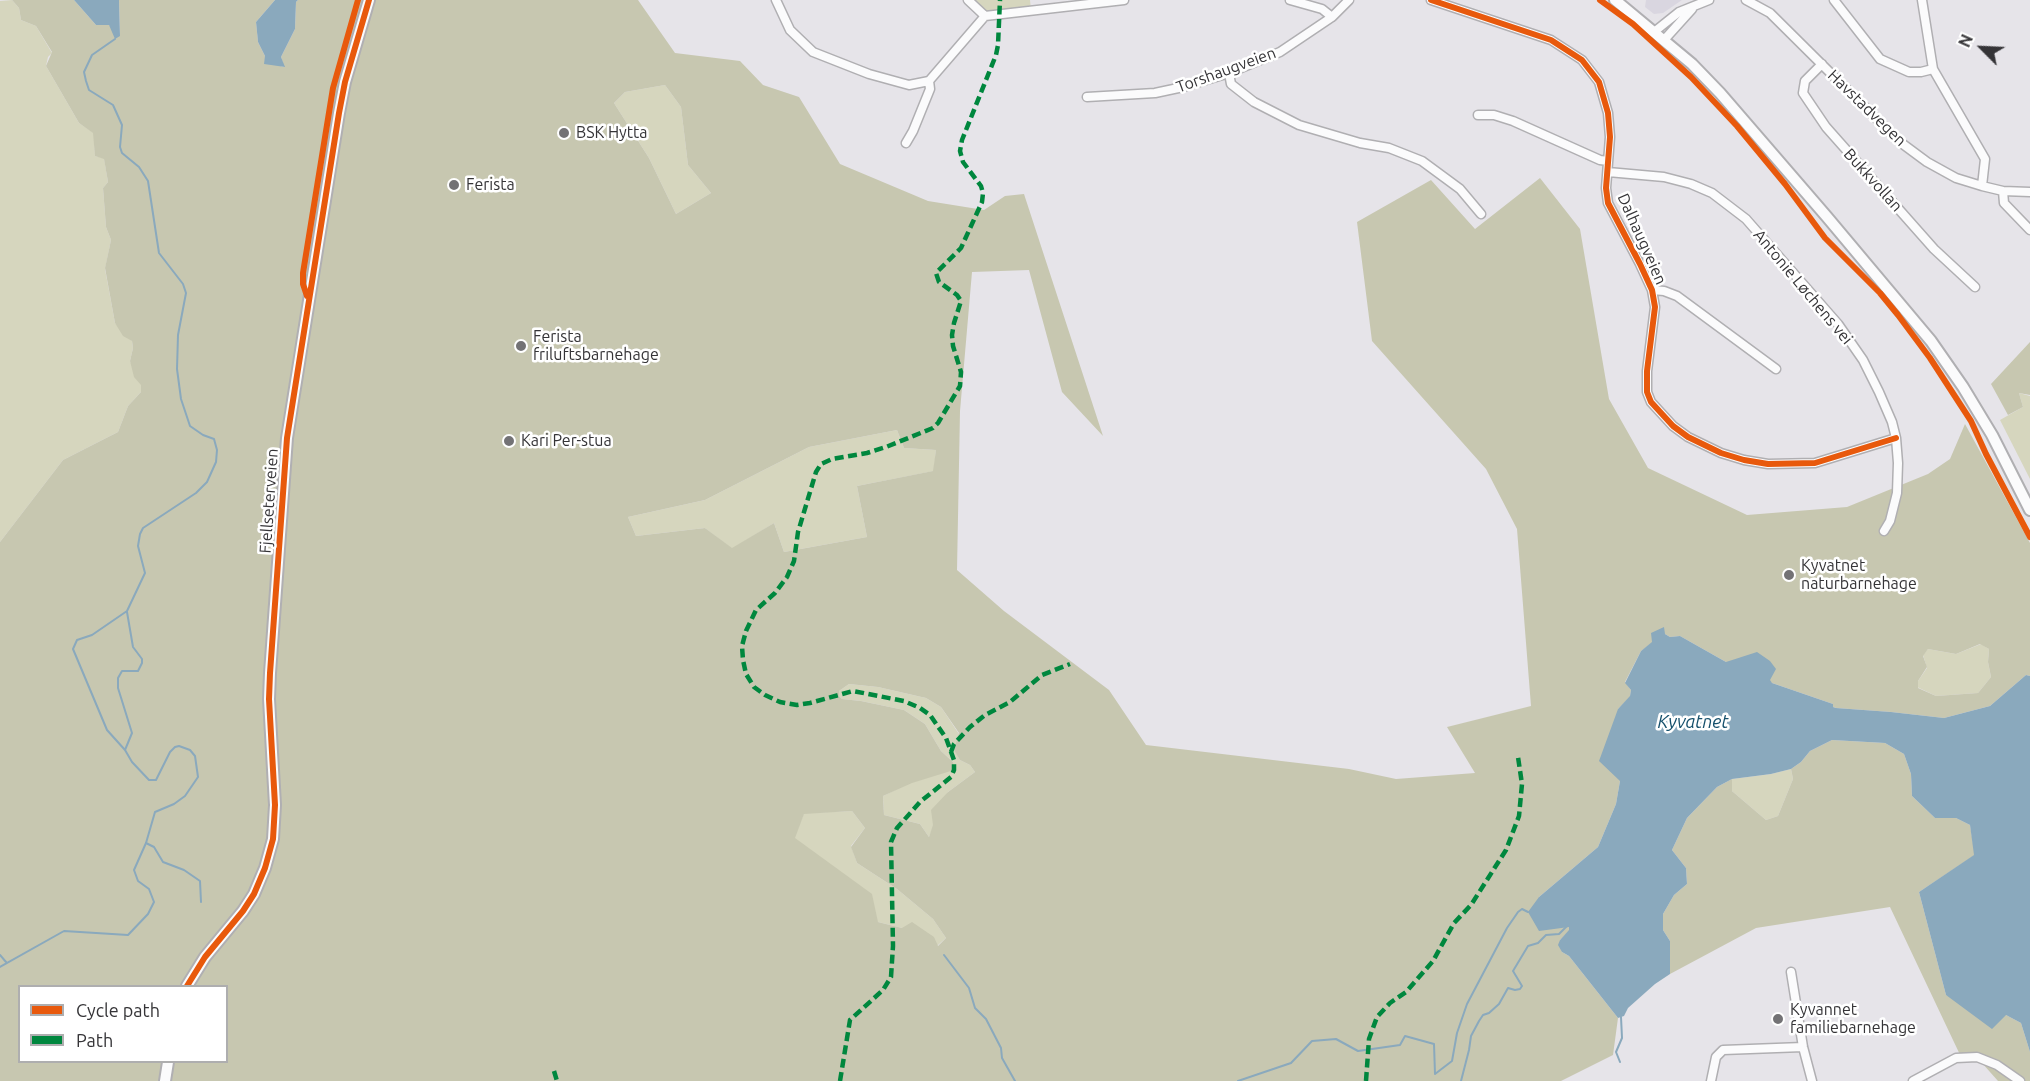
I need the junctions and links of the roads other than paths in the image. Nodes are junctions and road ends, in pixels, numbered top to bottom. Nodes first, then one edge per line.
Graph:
1 (369, 0) edge
2 (776, 0) edge
3 (968, 0) edge
4 (1030, 0) edge
5 (1124, 0) edge
6 (1290, 0) edge
7 (1349, 0) edge
8 (1431, 0) edge
9 (1615, 0) edge
10 (1709, 0) edge
11 (1746, 0) edge
12 (1834, 0) edge
13 (1922, 0) edge
14 (1696, 4) junction
15 (1031, 10) junction
16 (985, 16) junction
17 (1332, 17) junction
18 (1654, 32) junction
19 (1664, 40) junction
20 (1822, 64) junction
21 (1934, 69) junction
22 (1229, 72) junction
23 (929, 81) junction
24 (1087, 97) dead end
25 (1478, 115) dead end
26 (906, 143) dead end
27 (1608, 161) junction
28 (1608, 172) junction
29 (1982, 186) junction
30 (2003, 191) junction
31 (2030, 192) edge
32 (1481, 214) dead end
33 (2030, 230) edge
34 (1975, 287) dead end
35 (1652, 290) junction
36 (1776, 369) dead end
37 (1896, 438) junction
38 (2030, 510) edge
39 (1884, 531) dead end
40 (1791, 972) dead end
41 (188, 985) edge
42 (1803, 1047) junction
43 (168, 1063) edge
44 (165, 1081) edge
45 (1711, 1081) edge
46 (1812, 1081) edge
47 (1913, 1081) edge
48 (2020, 1081) edge

1 - 41 street, Fjellseterveien
2 - 23 street
3 - 16 street
4 - 15 street
5 - 15 street
6 - 17 street
7 - 17 street, Torshaugveien
8 - 27 street, Dalhaugveien
9 - 18 street
10 - 14 street
11 - 20 street, Havstadvegen
12 - 21 street
13 - 21 street
14 - 18 street
14 - 19 street
15 - 16 street
16 - 23 street
17 - 22 street, Torshaugveien
18 - 19 street
19 - 38 street
20 - 29 street, Havstadvegen
20 - 34 street, Bukkvollan
21 - 29 street
22 - 24 street, Torshaugveien
22 - 32 street
23 - 26 street
25 - 27 street
27 - 28 street, Dalhaugveien
28 - 35 street, Dalhaugveien
28 - 37 street, Antonie Løchens vei
29 - 30 street, Havstadvegen
30 - 31 street, Havstadvegen
30 - 33 street
35 - 36 street, Dalhaugveien
35 - 37 street, Dalhaugveien
37 - 39 street, Antonie Løchens vei
40 - 42 street
42 - 45 street
42 - 46 street
43 - 44 street
47 - 48 street

